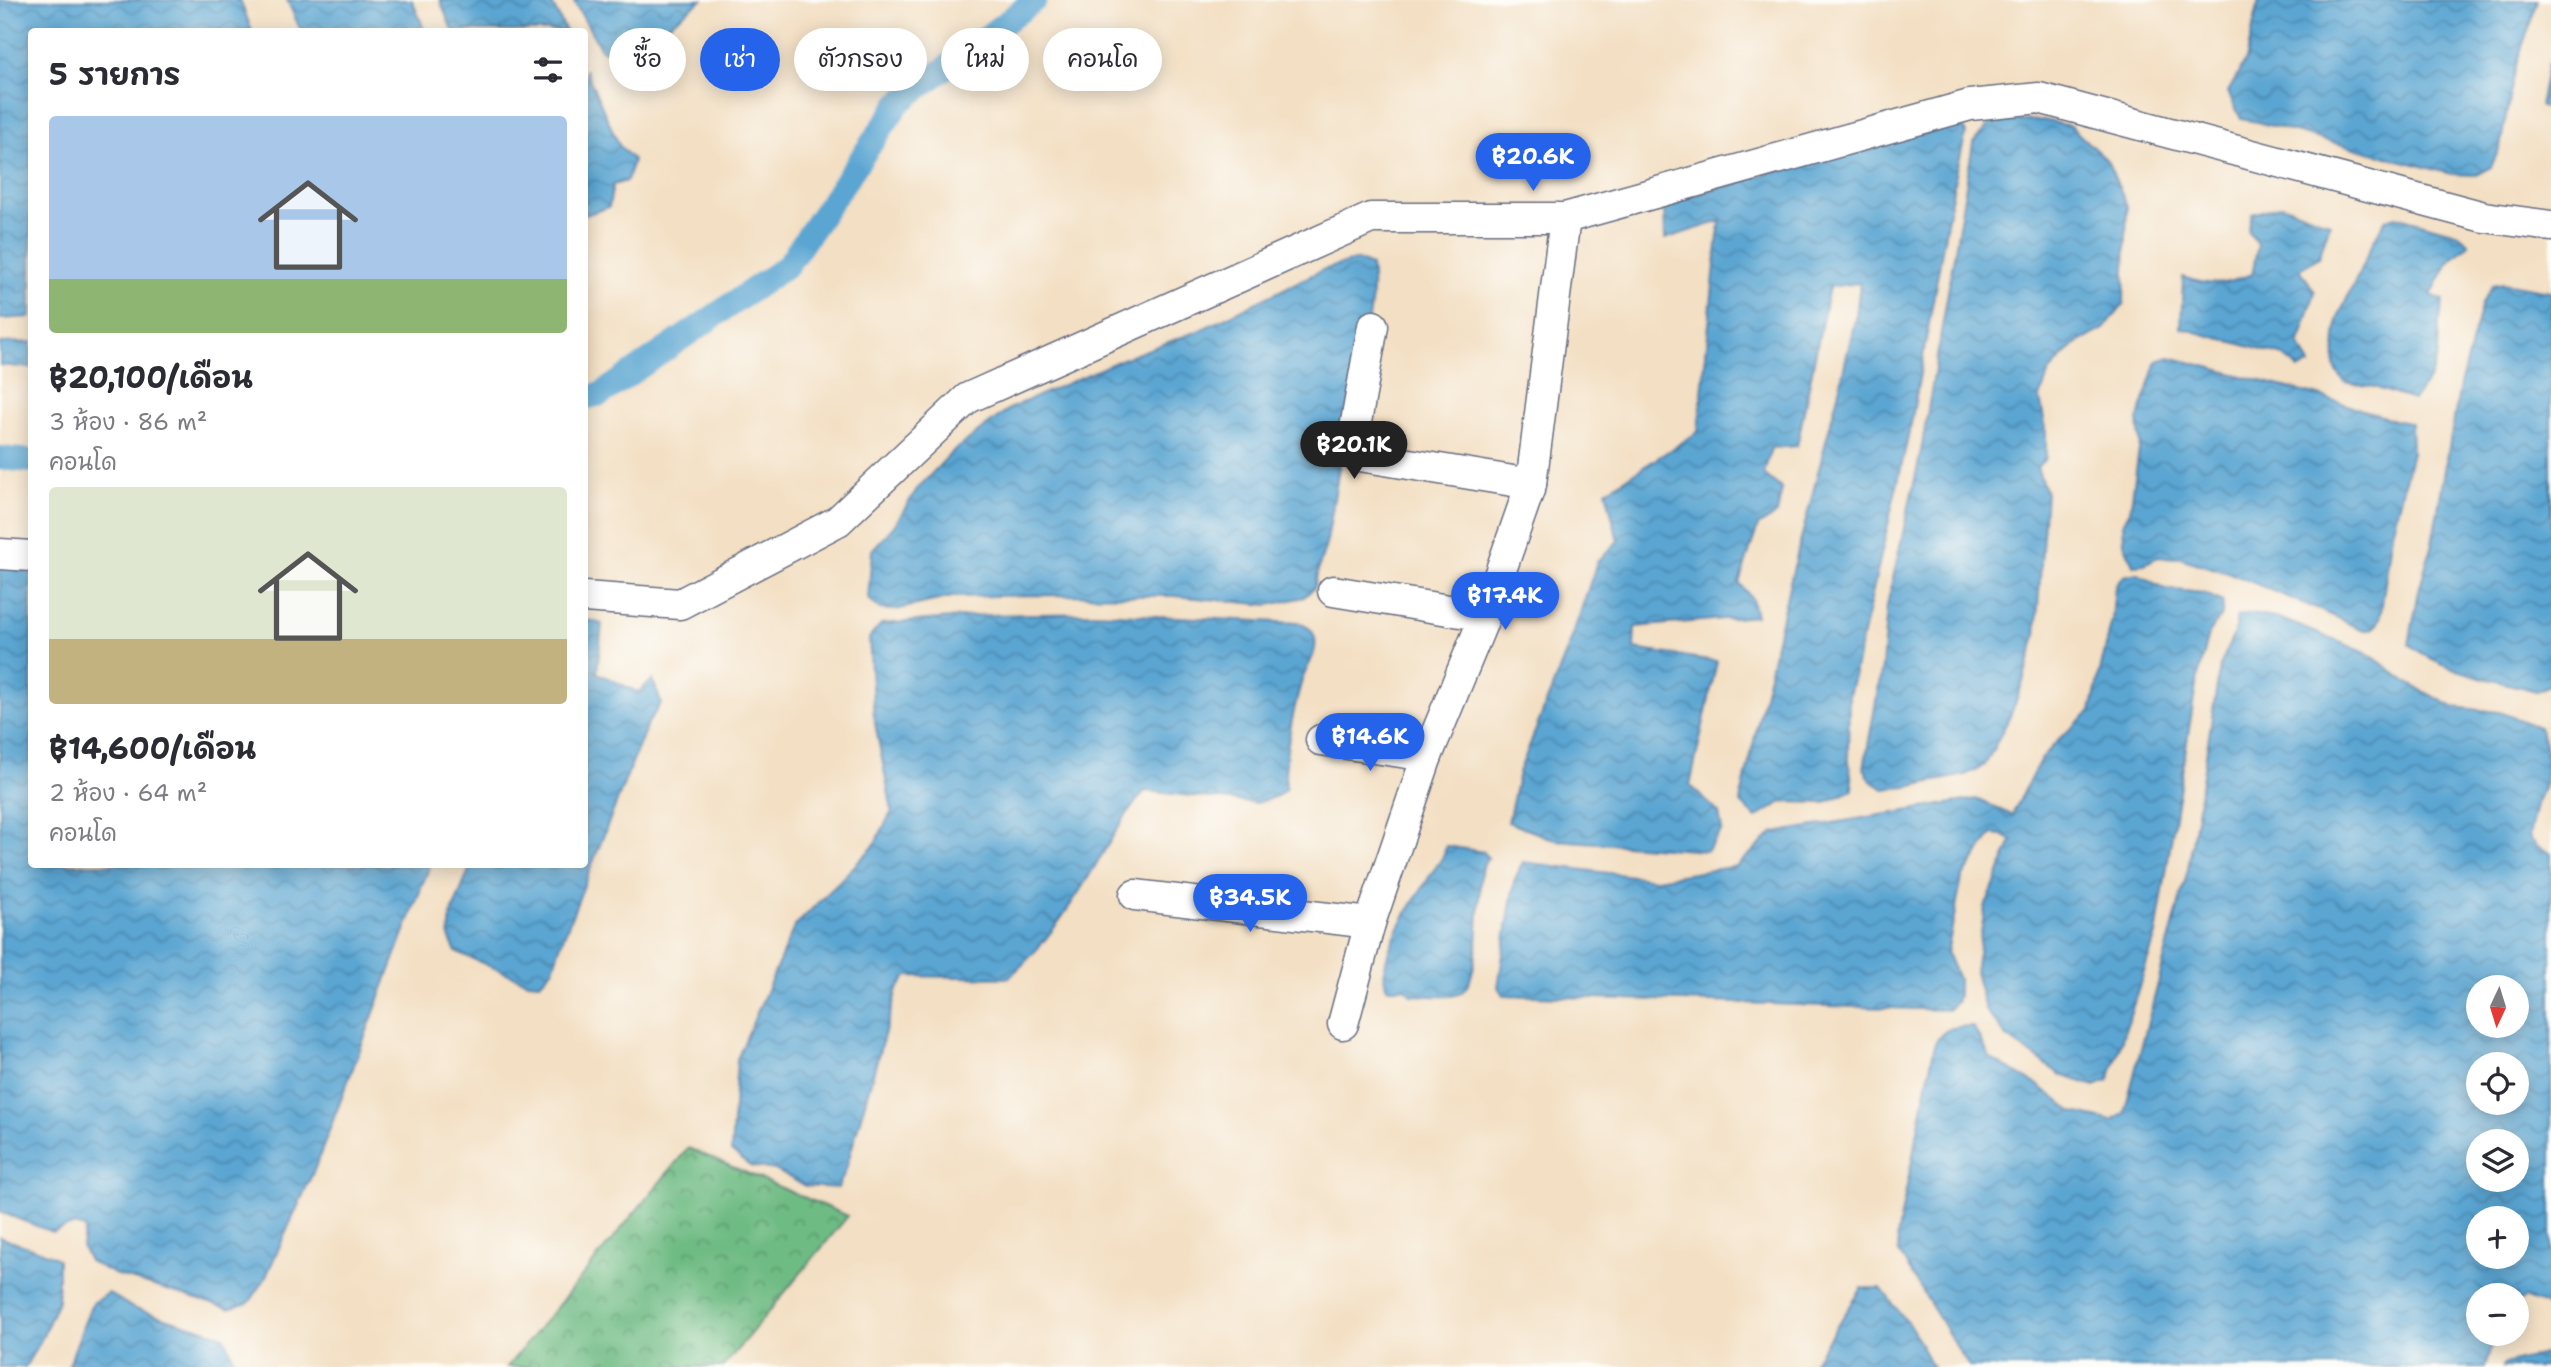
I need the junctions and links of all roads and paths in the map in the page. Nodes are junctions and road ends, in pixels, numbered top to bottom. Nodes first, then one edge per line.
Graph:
1 (1565, 218) junction
2 (2551, 226) edge
3 (1373, 326) dead end
4 (1531, 484) junction
5 (0, 554) edge
6 (28, 556) edge
7 (1333, 591) dead end
8 (588, 597) edge
9 (1485, 616) junction
10 (1321, 740) dead end
11 (1427, 755) junction
12 (1135, 895) dead end
13 (1370, 923) junction
14 (1343, 1024) dead end

1 - 2 street
1 - 4 street
1 - 8 street
3 - 4 street
4 - 9 street
5 - 6 street
7 - 9 street
9 - 11 street
10 - 11 street
11 - 13 street
12 - 13 street
13 - 14 street

